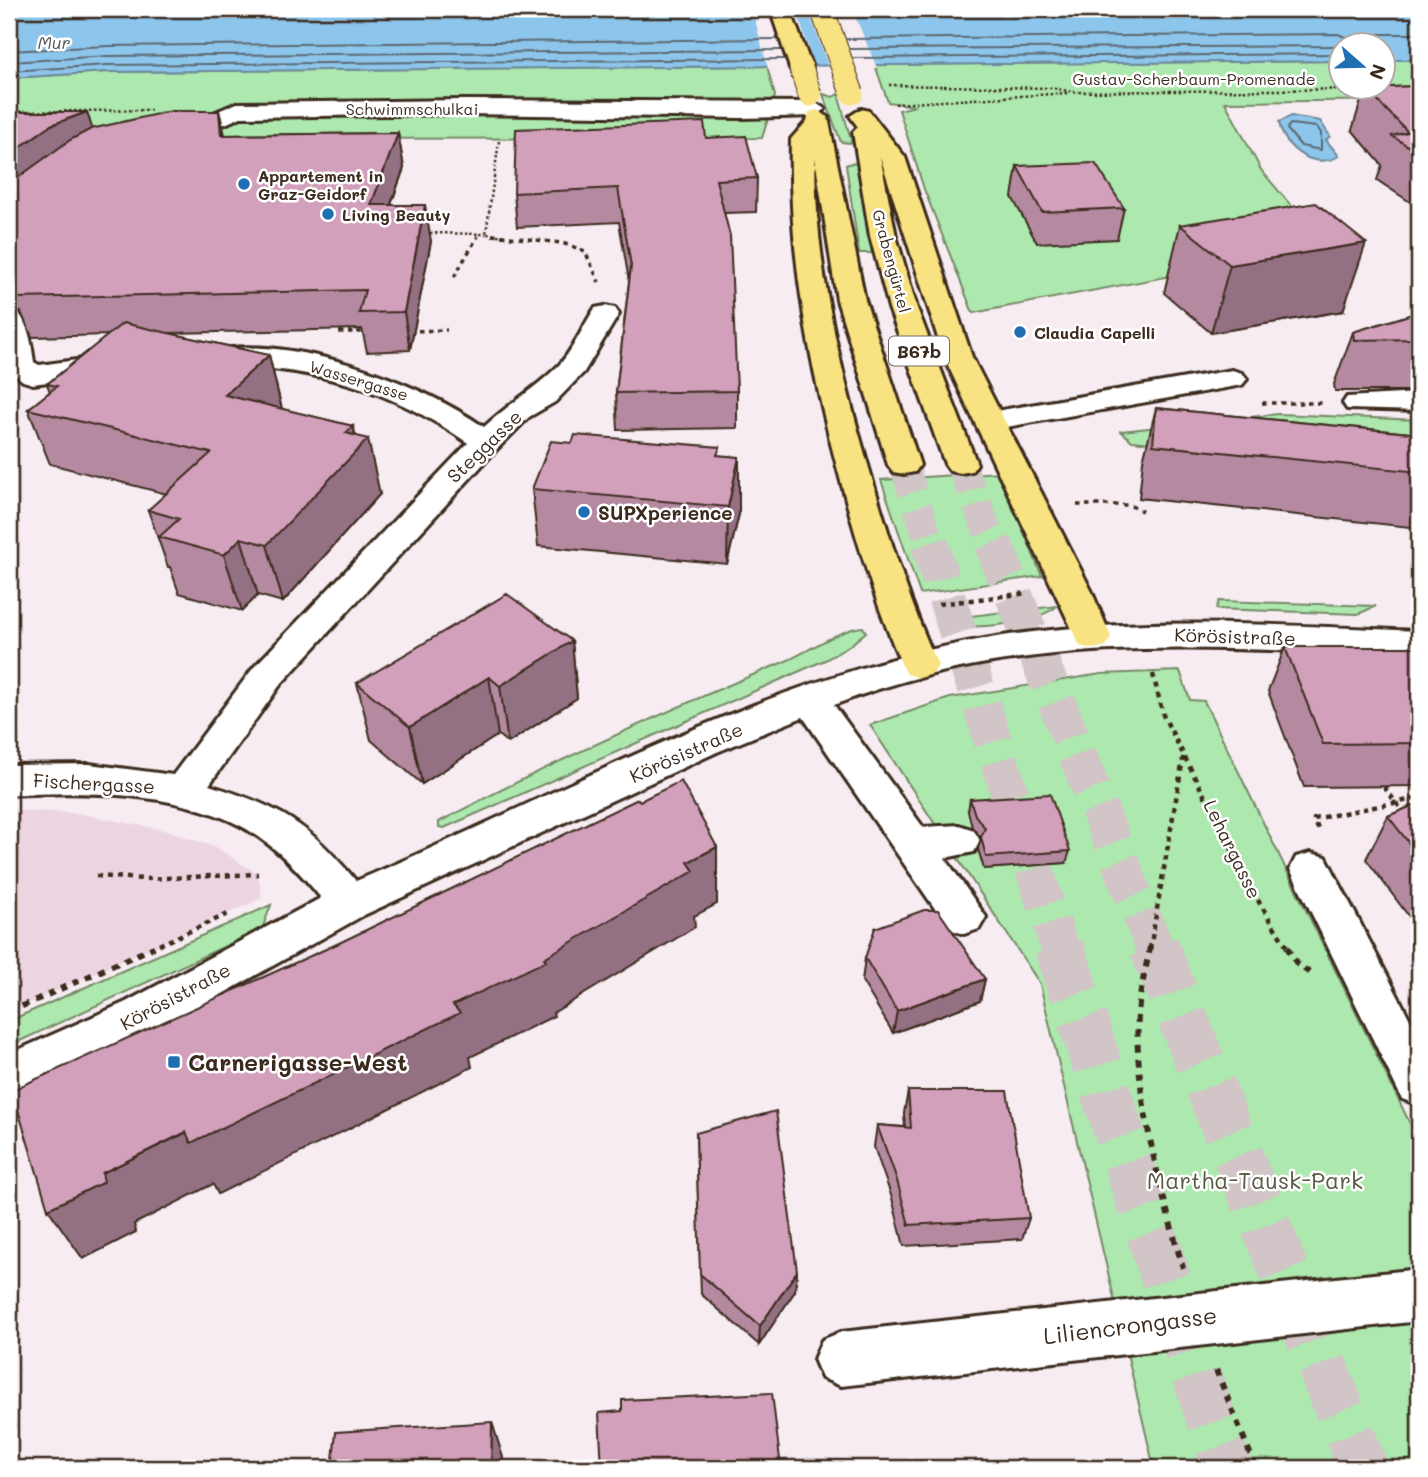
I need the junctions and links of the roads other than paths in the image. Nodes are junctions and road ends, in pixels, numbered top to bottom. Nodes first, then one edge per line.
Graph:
1 (780, 9) edge
2 (822, 9) edge
3 (814, 109) junction
4 (861, 116) junction
5 (152, 144) edge
6 (605, 314) road end
7 (9, 319) edge
8 (191, 359) edge
9 (140, 362) edge
10 (1232, 379) dead end
11 (1419, 402) edge
12 (1358, 403) dead end
13 (989, 421) junction
14 (486, 442) junction
15 (961, 464) tunnel mouth
16 (904, 465) tunnel mouth
17 (1093, 636) junction
18 (1419, 643) edge
19 (920, 665) junction
20 (811, 700) junction
21 (9, 780) edge
22 (184, 790) junction
23 (959, 841) dead end
24 (912, 844) junction
25 (1311, 869) dead end
26 (349, 903) junction
27 (964, 917) dead end
28 (9, 1076) edge
29 (1419, 1084) edge
30 (1419, 1295) edge
31 (841, 1359) dead end

1 - 3 main road, B67b, bridge
2 - 4 main road, Grabengürtel / B67b, bridge
3 - 5 street, Schwimmschulkai
3 - 16 main road, B67b
3 - 19 main road
4 - 13 main road
4 - 15 main road, Grabengürtel / B67b
6 - 14 street, Steggasse
7 - 9 street
8 - 14 street, Wassergasse
10 - 13 street
11 - 12 street
13 - 17 main road
14 - 22 street, Steggasse
17 - 18 street, Körösistraße
17 - 19 street, Körösistraße
19 - 20 street, Körösistraße
20 - 24 street
20 - 26 street, Körösistraße
21 - 22 street, Fischergasse
22 - 26 street, Fischergasse
23 - 24 street
24 - 27 street
25 - 29 street
26 - 28 street, Körösistraße
30 - 31 street, Liliencrongasse

